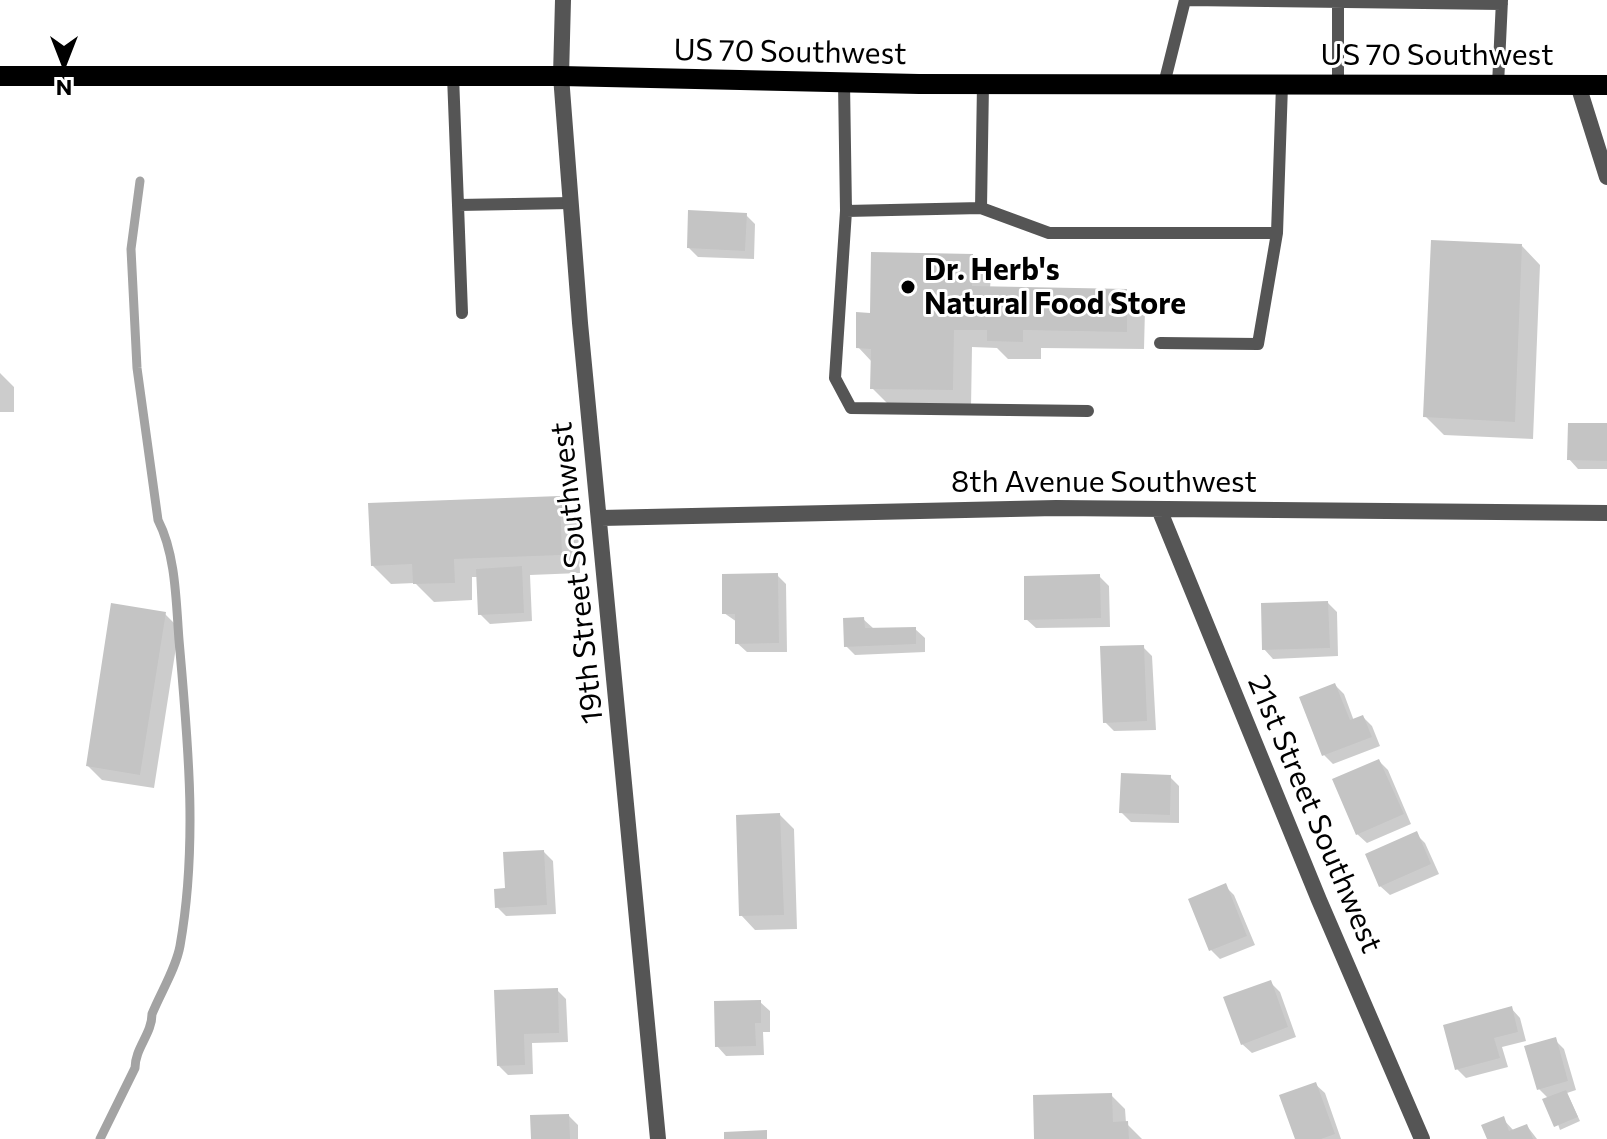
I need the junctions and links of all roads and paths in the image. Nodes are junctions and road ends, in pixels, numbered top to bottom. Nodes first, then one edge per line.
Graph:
1 (563, 0) edge
2 (1186, 0) edge
3 (1338, 1) edge
4 (1502, 2) edge
5 (0, 76) edge
6 (453, 76) junction
7 (561, 76) junction
8 (844, 83) junction
9 (983, 84) junction
10 (1164, 84) junction
11 (1338, 84) junction
12 (1282, 85) junction
13 (1498, 85) junction
14 (1578, 85) junction
15 (1607, 85) edge
16 (1607, 177) edge
17 (571, 203) junction
18 (458, 205) junction
19 (981, 208) junction
20 (846, 211) junction
21 (1277, 233) junction
22 (462, 313) dead end
23 (1160, 343) dead end
24 (1088, 411) dead end
25 (1159, 509) junction
26 (1607, 513) edge
27 (601, 518) junction
28 (658, 1139) edge
29 (1422, 1139) edge

1 - 7 street, 19th Street Southwest
2 - 3 lane
2 - 10 lane
3 - 4 lane
3 - 11 lane
4 - 13 lane
5 - 6 main road, US 70 Southwest
6 - 7 main road, US 70 Southwest
6 - 18 lane
7 - 8 main road, US 70 Southwest
7 - 17 street, 19th Street Southwest
8 - 9 main road, US 70 Southwest
8 - 20 lane
9 - 10 main road, US 70 Southwest
9 - 19 lane
10 - 12 main road, US 70 Southwest
11 - 12 main road, US 70 Southwest
11 - 13 main road, US 70 Southwest
12 - 21 lane
13 - 14 main road, US 70 Southwest
14 - 15 main road, US 70 Southwest
14 - 16 street
17 - 18 lane
17 - 27 street, 19th Street Southwest
18 - 22 lane
19 - 20 lane
19 - 21 lane
20 - 24 lane
21 - 23 lane
25 - 26 street, 8th Avenue Southwest
25 - 27 street, 8th Avenue Southwest
25 - 29 street, 21st Street Southwest
27 - 28 street, 19th Street Southwest

